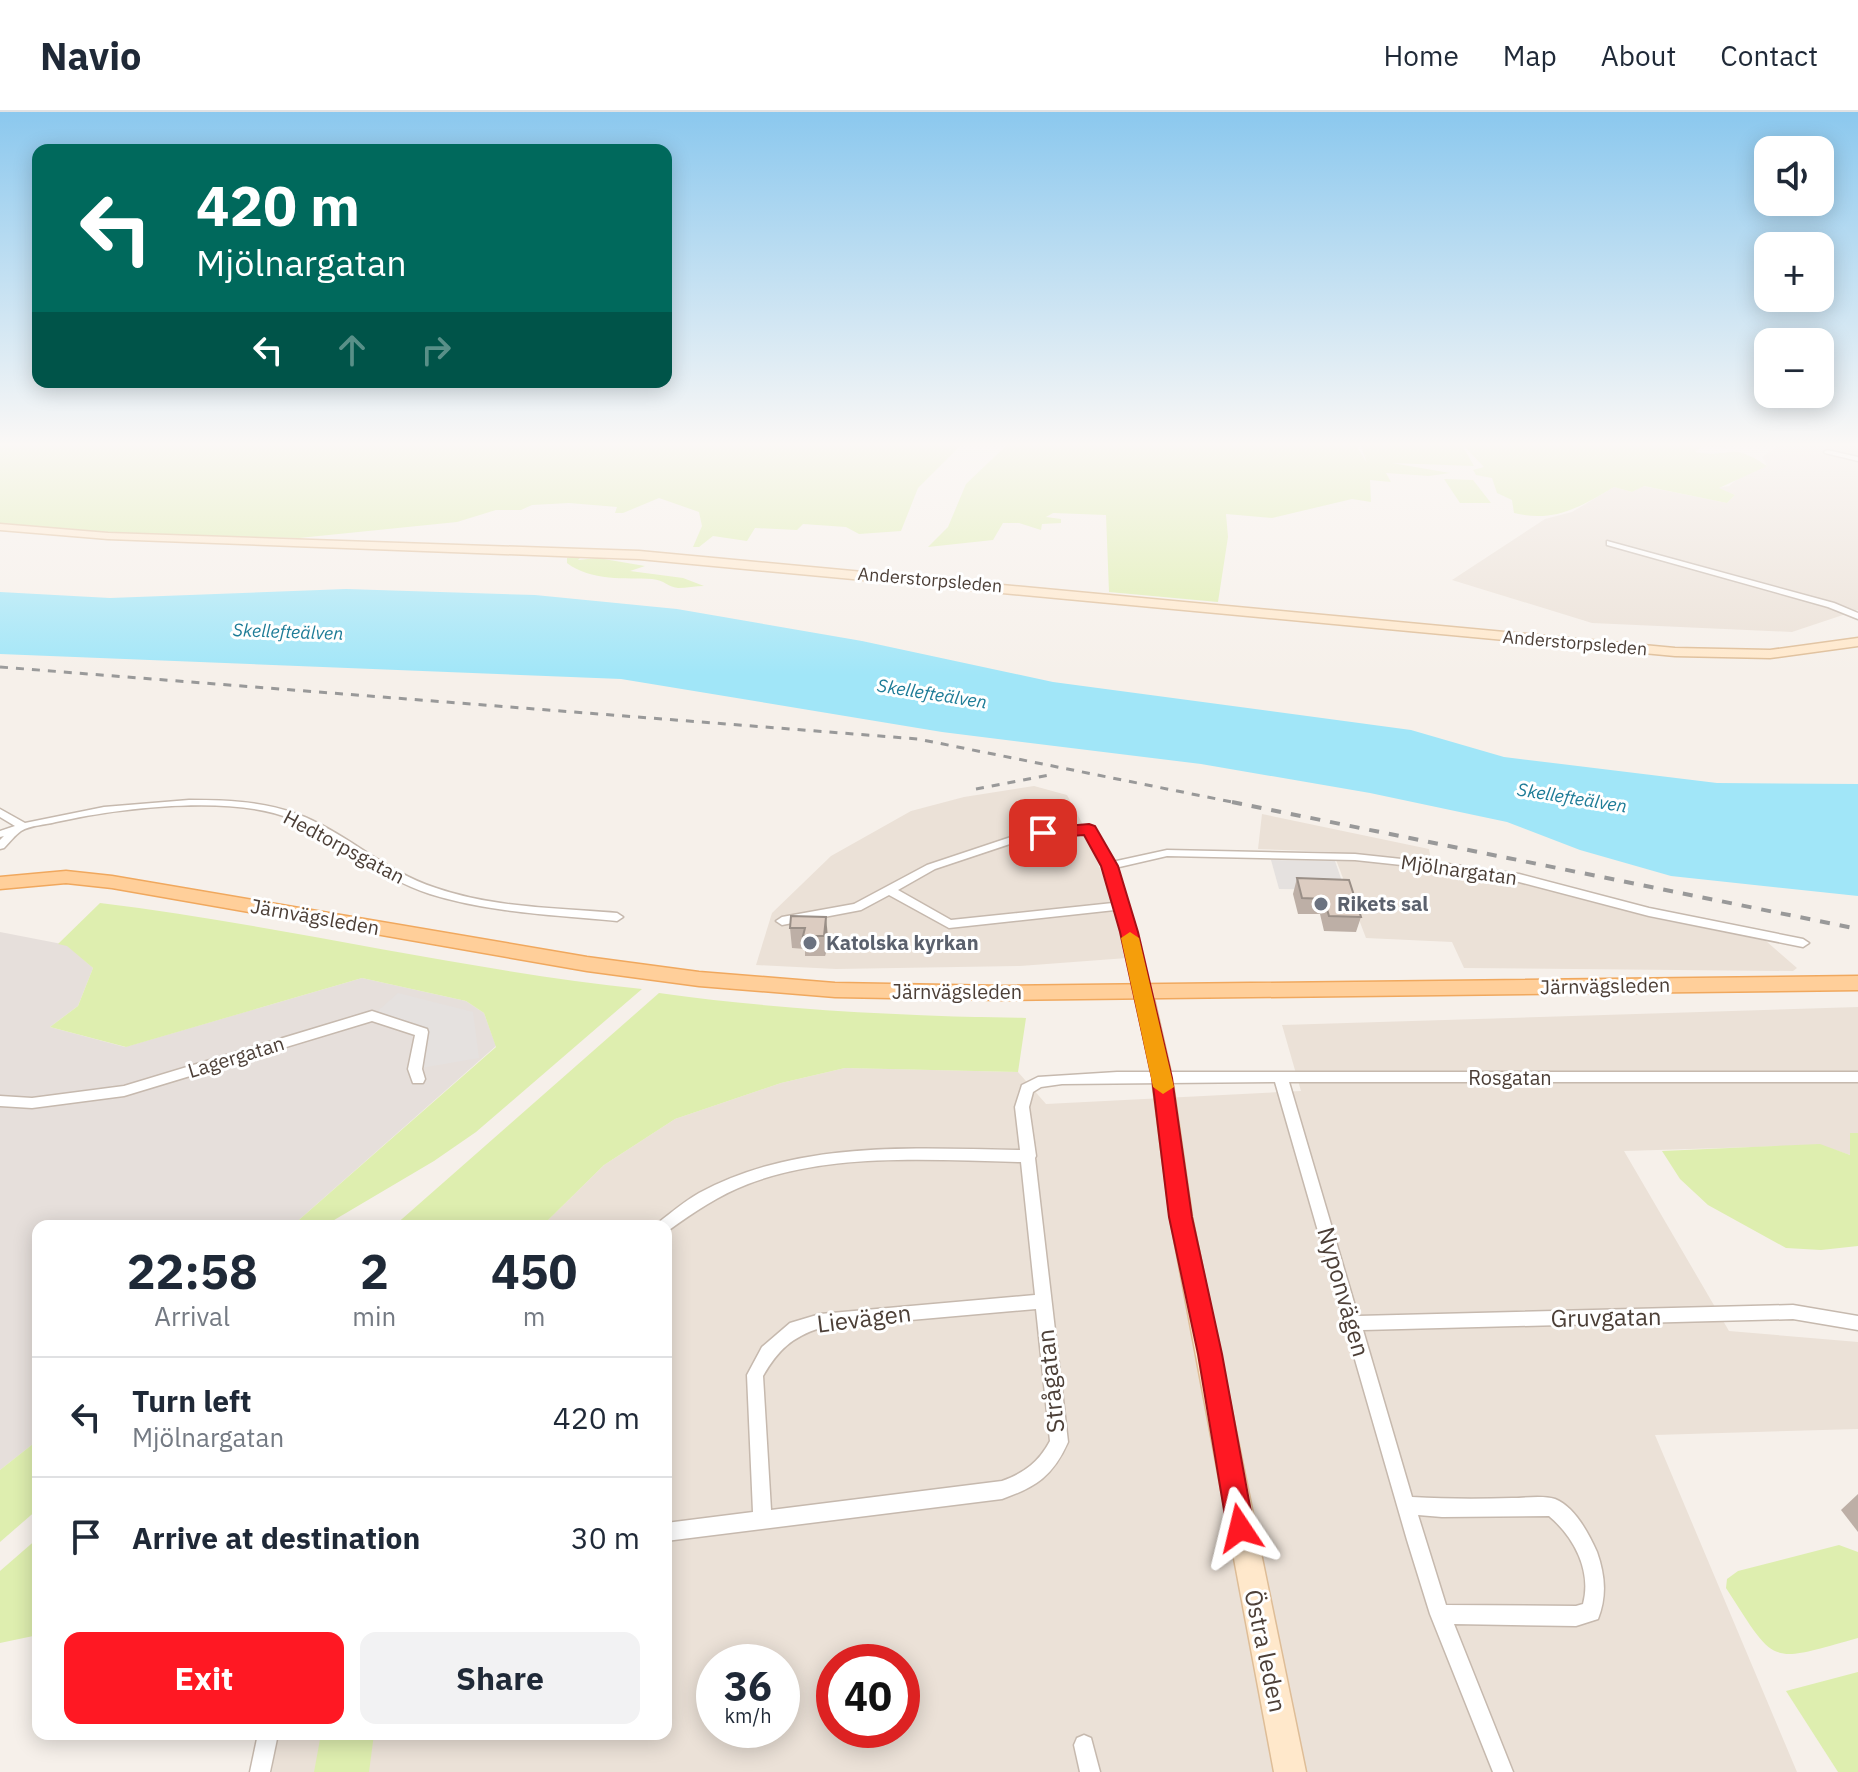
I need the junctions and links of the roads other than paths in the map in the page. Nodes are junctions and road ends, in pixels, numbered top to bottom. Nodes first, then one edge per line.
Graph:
1 (0, 527) edge
2 (1610, 543) dead end
3 (1858, 616) edge
4 (1858, 642) edge
5 (0, 812) edge
6 (22, 826) junction
7 (0, 834) edge
8 (0, 846) edge
9 (0, 865) edge
10 (1109, 866) junction
11 (66, 877) junction
12 (0, 883) edge
13 (891, 891) junction
14 (1120, 906) junction
15 (617, 917) dead end
16 (782, 921) dead end
17 (1803, 943) dead end
18 (1858, 983) edge
19 (1143, 990) junction
20 (1858, 1077) edge
21 (1162, 1078) junction
22 (1281, 1078) junction
23 (418, 1079) dead end
24 (0, 1101) edge
25 (1029, 1156) junction
26 (672, 1221) edge
27 (1043, 1301) junction
28 (1353, 1323) junction
29 (1858, 1323) edge
30 (1405, 1505) junction
31 (762, 1519) junction
32 (672, 1531) edge
33 (1440, 1614) junction
34 (267, 1740) edge
35 (1084, 1745) dead end
36 (260, 1772) edge
37 (1090, 1772) edge
38 (1290, 1772) edge
39 (1503, 1772) edge

1 - 4 main road, Anderstorpsleden
2 - 3 street
5 - 6 street
6 - 7 street, Hedtorpsgatan
6 - 8 street
6 - 15 street, Hedtorpsgatan
9 - 11 main road, Järnvägsleden
10 - 13 street, Östra leden
10 - 14 street, Östra leden
10 - 17 street, Mjölnargatan
11 - 12 main road, Järnvägsleden
11 - 19 main road, Järnvägsleden
13 - 14 street
13 - 16 street
14 - 19 street, Östra leden
18 - 19 main road, Järnvägsleden
19 - 21 main road, Östra leden
20 - 22 street, Rosgatan
21 - 22 street, Rosgatan
21 - 25 street, Strågatan
21 - 38 main road, Östra leden
22 - 28 street, Nyponvägen
23 - 24 street, Lagergatan
25 - 26 street
25 - 27 street, Strågatan
27 - 31 street, Lievägen
27 - 31 street, Strågatan
28 - 29 street, Gruvgatan
28 - 30 street, Nyponvägen
30 - 33 street, Nyponvägen
30 - 33 street
31 - 32 street, Strågatan
33 - 39 street, Nyponvägen
34 - 36 street
35 - 37 street

